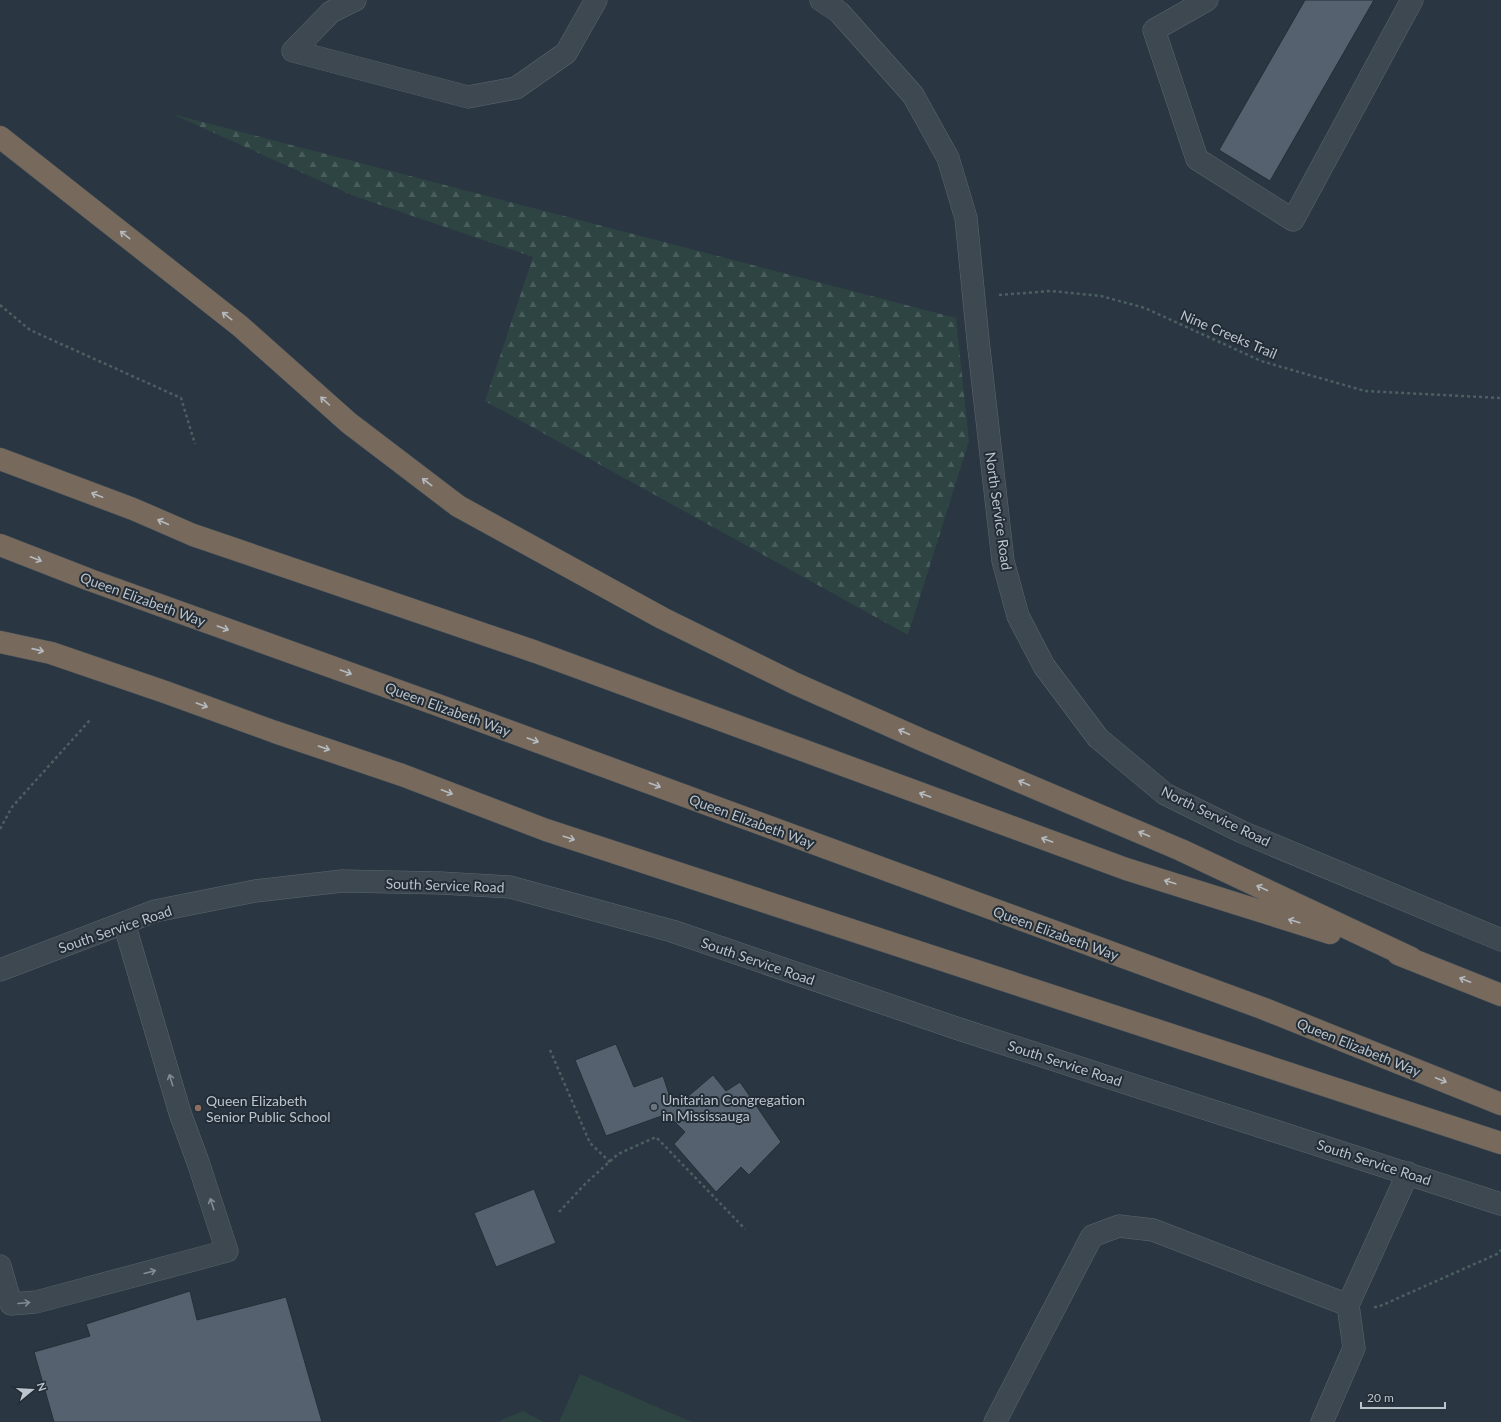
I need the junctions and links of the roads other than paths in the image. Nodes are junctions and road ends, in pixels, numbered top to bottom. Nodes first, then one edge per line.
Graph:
1 (355, 0) edge
2 (596, 0) edge
3 (821, 0) edge
4 (1207, 0) edge
5 (1412, 0) edge
6 (843, 6) edge
7 (0, 137) edge
8 (0, 459) edge
9 (0, 545) edge
10 (0, 642) edge
11 (124, 923) junction
12 (1501, 940) edge
13 (1411, 958) junction
14 (0, 970) edge
15 (1501, 995) edge
16 (1501, 1104) edge
17 (1501, 1143) edge
18 (1408, 1173) junction
19 (1501, 1204) edge
20 (0, 1266) edge
21 (1348, 1305) junction
22 (995, 1422) edge
23 (1322, 1422) edge

1 - 2 street
3 - 6 street, North Service Road
4 - 5 street
6 - 12 street, North Service Road
13 -> 7 highway
13 -> 8 highway
9 -> 16 highway, Queen Elizabeth Way
10 -> 17 highway
11 - 14 street, South Service Road
11 - 18 street, South Service Road
20 -> 11 street
15 -> 13 highway
18 - 19 street, South Service Road
18 - 21 street
21 - 22 street
21 - 23 street

